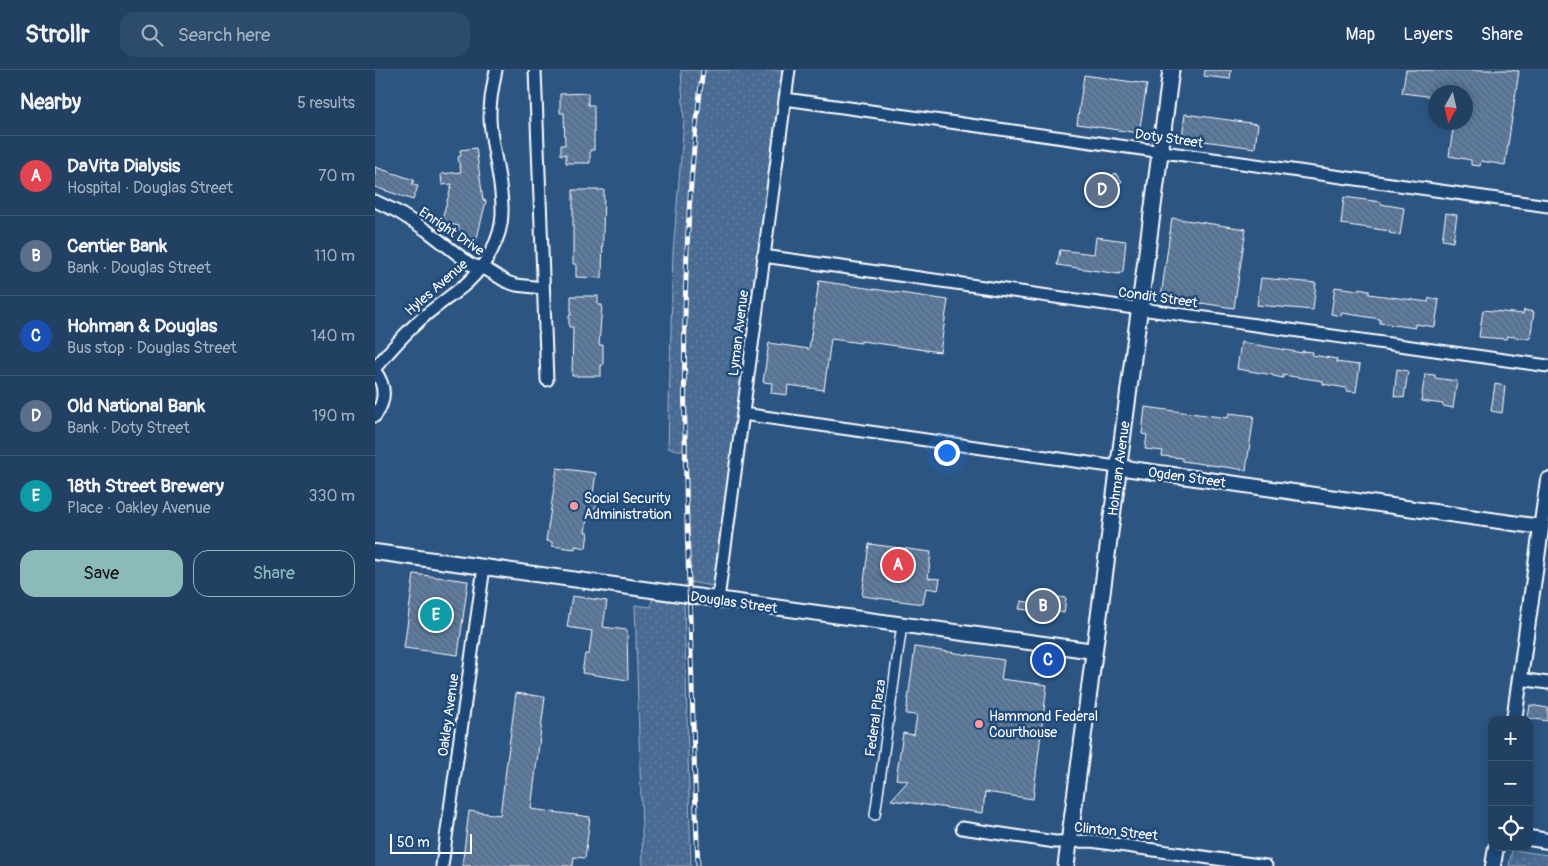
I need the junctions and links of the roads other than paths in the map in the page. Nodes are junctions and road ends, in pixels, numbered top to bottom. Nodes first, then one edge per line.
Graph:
1 (496, 70) edge
2 (535, 70) edge
3 (789, 70) edge
4 (1171, 70) edge
5 (785, 98) junction
6 (1160, 152) junction
7 (375, 201) edge
8 (1548, 206) edge
9 (763, 256) junction
10 (481, 268) junction
11 (543, 288) junction
12 (1139, 310) junction
13 (1548, 366) edge
14 (375, 370) edge
15 (547, 380) dead end
16 (743, 414) junction
17 (375, 416) edge
18 (1117, 467) junction
19 (1548, 480) edge
20 (1545, 527) edge
21 (375, 552) edge
22 (484, 567) junction
23 (718, 599) junction
24 (902, 625) junction
25 (1094, 651) junction
26 (1520, 679) junction
27 (1548, 683) edge
28 (1515, 716) edge
29 (875, 815) dead end
30 (962, 828) dead end
31 (1533, 839) edge
32 (1069, 841) junction
33 (1548, 841) edge
34 (1495, 851) edge
35 (442, 866) edge
36 (1066, 866) edge
37 (1267, 866) edge
38 (1493, 866) edge

1 - 10 street, Hyles Avenue
2 - 11 street
3 - 5 street, Lyman Avenue
4 - 6 main road, Hohman Avenue
5 - 6 street, Doty Street
5 - 9 street, Lyman Avenue
6 - 8 street, Doty Street
6 - 12 main road, Hohman Avenue
7 - 10 street, Enright Drive
9 - 12 street, Condit Street
9 - 16 street, Lyman Avenue
10 - 11 street, Enright Drive
10 - 14 street, Hyles Avenue
11 - 15 street
12 - 13 street, Condit Street
12 - 18 main road, Hohman Avenue
14 - 17 street
16 - 18 street, Ogden Street
16 - 23 street, Lyman Avenue
18 - 20 street, Ogden Street
18 - 25 main road, Hohman Avenue
19 - 20 street
20 - 26 street
21 - 22 street, Douglas Street
22 - 23 street, Douglas Street
22 - 35 street, Oakley Avenue
23 - 24 street, Douglas Street
24 - 25 street, Douglas Street
24 - 29 street, Federal Plaza
25 - 32 main road, Hohman Avenue
26 - 27 street
26 - 28 street
30 - 32 street, Clinton Street
31 - 33 street
32 - 36 main road, Hohman Avenue
32 - 37 street, Clinton Street
34 - 38 street

